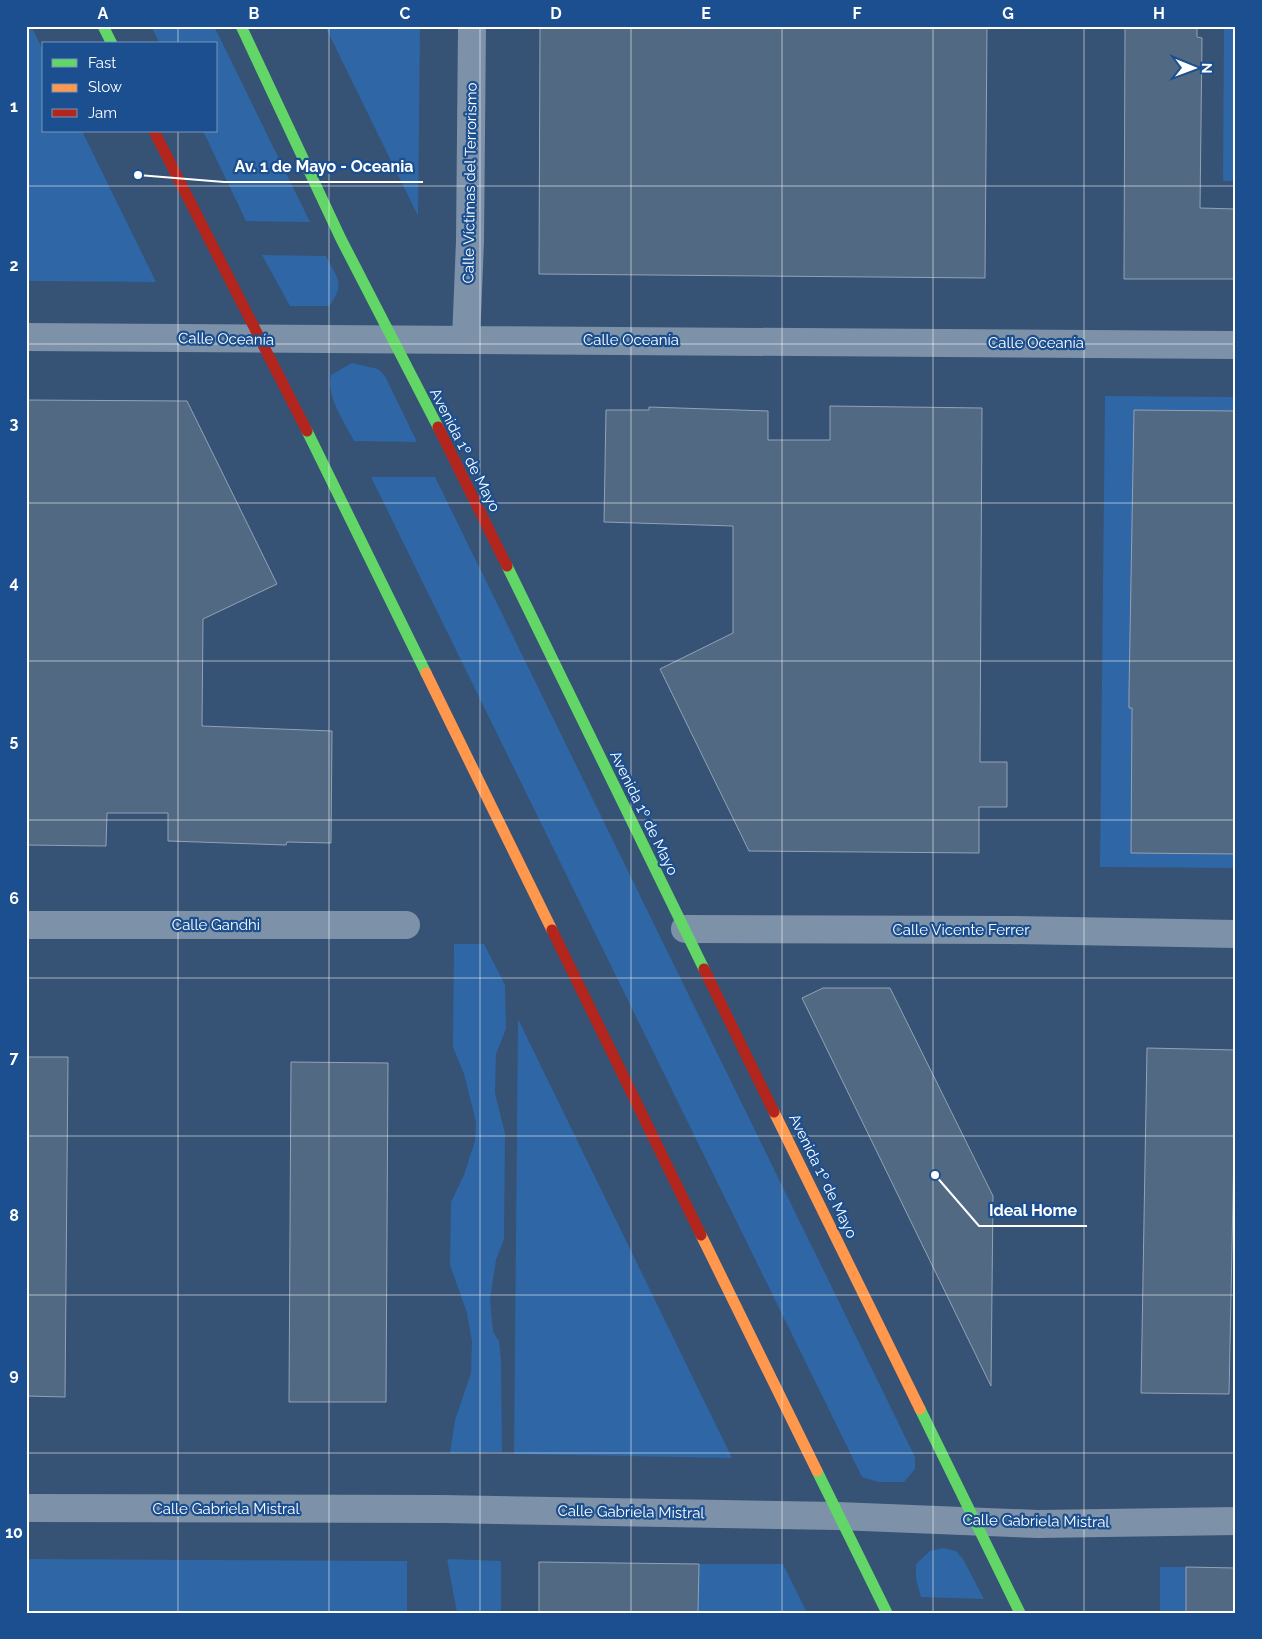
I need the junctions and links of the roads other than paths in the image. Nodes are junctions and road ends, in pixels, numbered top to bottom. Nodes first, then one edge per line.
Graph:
1 (103, 26) edge
2 (241, 26) edge
3 (472, 26) edge
4 (111, 42) edge
5 (155, 132) edge
6 (26, 337) edge
7 (261, 340) junction
8 (466, 340) junction
9 (392, 341) junction
10 (1236, 345) edge
11 (406, 924) dead end
12 (26, 925) edge
13 (685, 929) junction
14 (1236, 934) edge
15 (26, 1508) edge
16 (838, 1516) junction
17 (974, 1520) junction
18 (1236, 1521) edge
19 (887, 1613) edge
20 (1020, 1613) edge

1 - 4 street
2 - 9 street, Avenida 1º de Mayo
3 - 8 street, Calle Víctimas del Terrorismo
5 - 7 street
6 - 7 street, Calle Oceanía
7 - 9 street, Calle Oceanía
7 - 16 street
8 - 9 street, Calle Oceanía
8 - 10 street, Calle Oceanía
9 - 13 street, Avenida 1º de Mayo
11 - 12 street, Calle Gandhi
13 - 14 street, Calle Vicente Ferrer
13 - 17 street, Avenida 1º de Mayo
15 - 16 street, Calle Gabriela Mistral
16 - 17 street, Calle Gabriela Mistral
16 - 19 street
17 - 18 street, Calle Gabriela Mistral
17 - 20 street, Avenida 1º de Mayo

